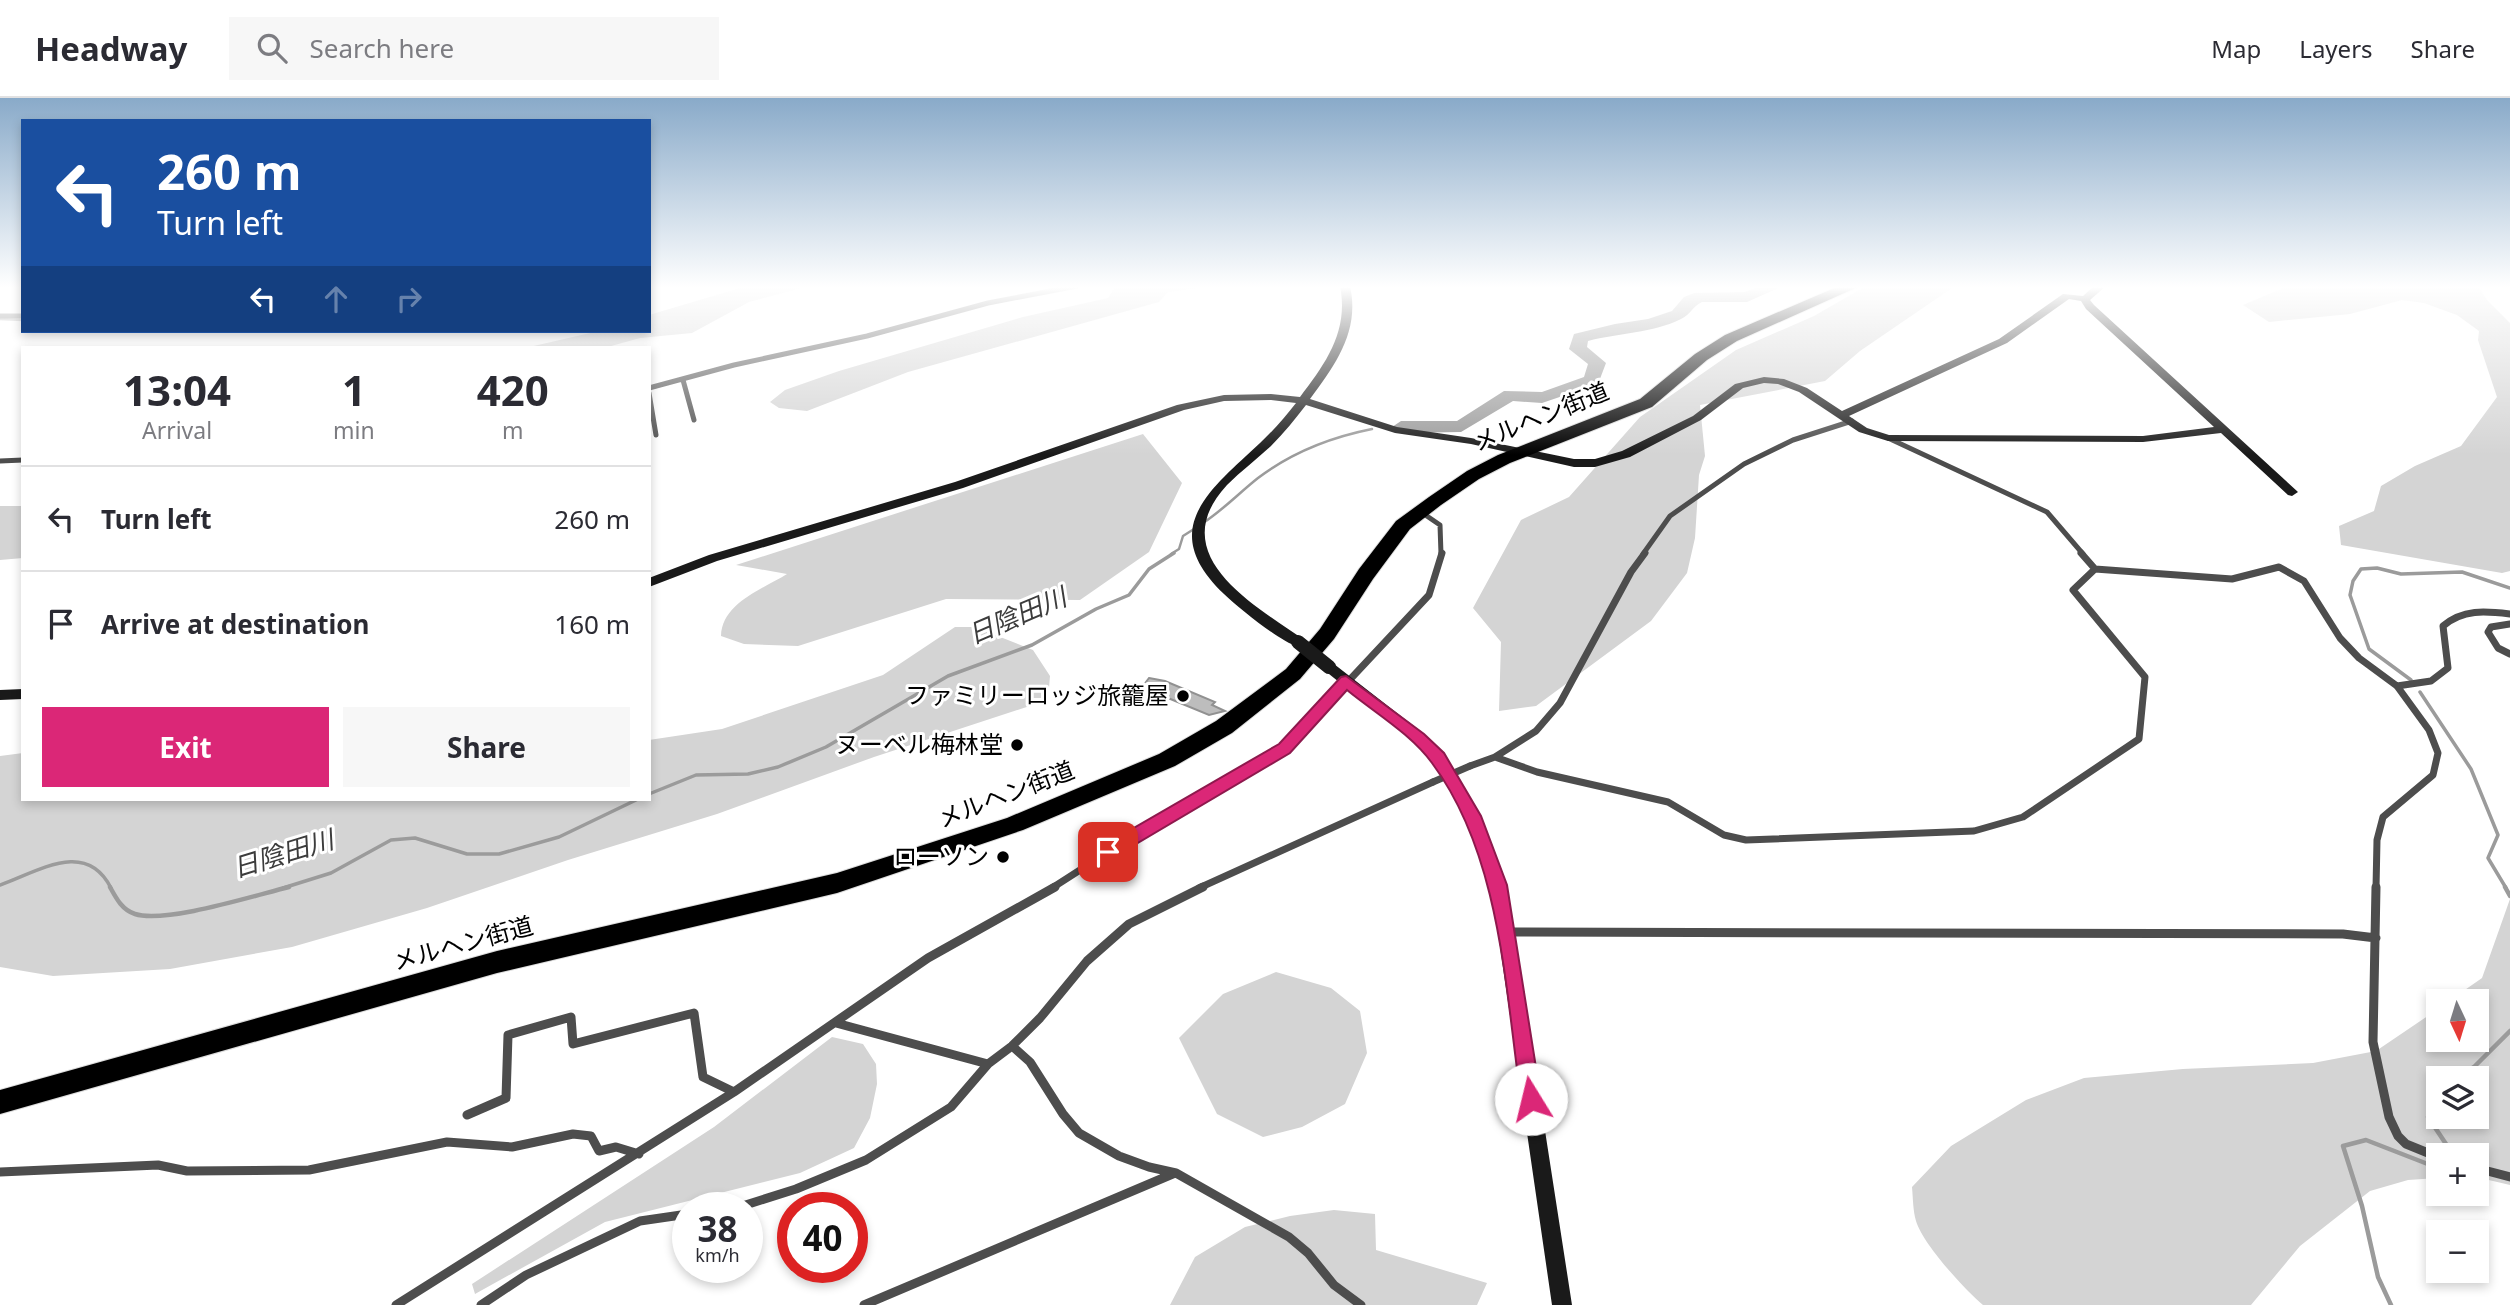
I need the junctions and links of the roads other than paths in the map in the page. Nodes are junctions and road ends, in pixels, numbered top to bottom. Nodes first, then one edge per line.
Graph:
1 (838, 342) edge
2 (1340, 342) edge
3 (1724, 342) edge
4 (2000, 342) edge
5 (2129, 342) edge
6 (683, 380) junction
7 (651, 390) edge
8 (1305, 401) junction
9 (651, 404) edge
10 (1847, 418) junction
11 (694, 420) dead end
12 (2223, 429) junction
13 (656, 435) dead end
14 (1888, 438) junction
15 (1523, 452) junction
16 (21, 460) edge
17 (2, 462) edge
18 (2292, 492) dead end
19 (1422, 512) junction
20 (2095, 569) junction
21 (651, 582) edge
22 (2510, 614) edge
23 (2510, 624) edge
24 (2510, 654) edge
25 (1346, 681) junction
26 (2396, 686) junction
27 (21, 694) edge
28 (0, 695) edge
29 (1495, 757) junction
30 (1506, 932) junction
31 (2376, 938) junction
32 (836, 1023) junction
33 (1012, 1046) junction
34 (988, 1064) junction
35 (734, 1092) junction
36 (0, 1102) edge
37 (467, 1115) dead end
38 (2426, 1152) edge
39 (639, 1154) junction
40 (2489, 1171) edge
41 (0, 1172) edge
42 (1175, 1173) junction
43 (2510, 1177) edge
44 (763, 1199) edge
45 (672, 1216) edge
46 (396, 1305) edge
47 (481, 1305) edge
48 (864, 1305) edge
49 (1362, 1305) edge
50 (1562, 1305) edge

1 - 6 street
2 - 8 street
3 - 15 highway, メルヘン街道
4 - 10 street
5 - 12 street
6 - 7 street
6 - 11 street
8 - 15 street
8 - 21 street
8 - 25 street, bridge
9 - 13 street
10 - 14 street
10 - 15 street
10 - 29 street
12 - 14 street
12 - 18 street
14 - 20 street
15 - 19 highway, メルヘン街道
16 - 17 street
19 - 25 street
19 - 36 highway, メルヘン街道
20 - 26 street
20 - 29 street
22 - 26 street
23 - 24 street
25 - 30 street
25 - 32 street
26 - 31 street
27 - 28 street
29 - 33 street, bridge
30 - 31 street
30 - 50 street
31 - 38 street
32 - 34 street
32 - 35 street
33 - 34 street
33 - 42 street
34 - 44 street
35 - 37 street
35 - 39 street
39 - 41 street
39 - 46 street
40 - 43 street
42 - 48 street
42 - 49 street
45 - 47 street

